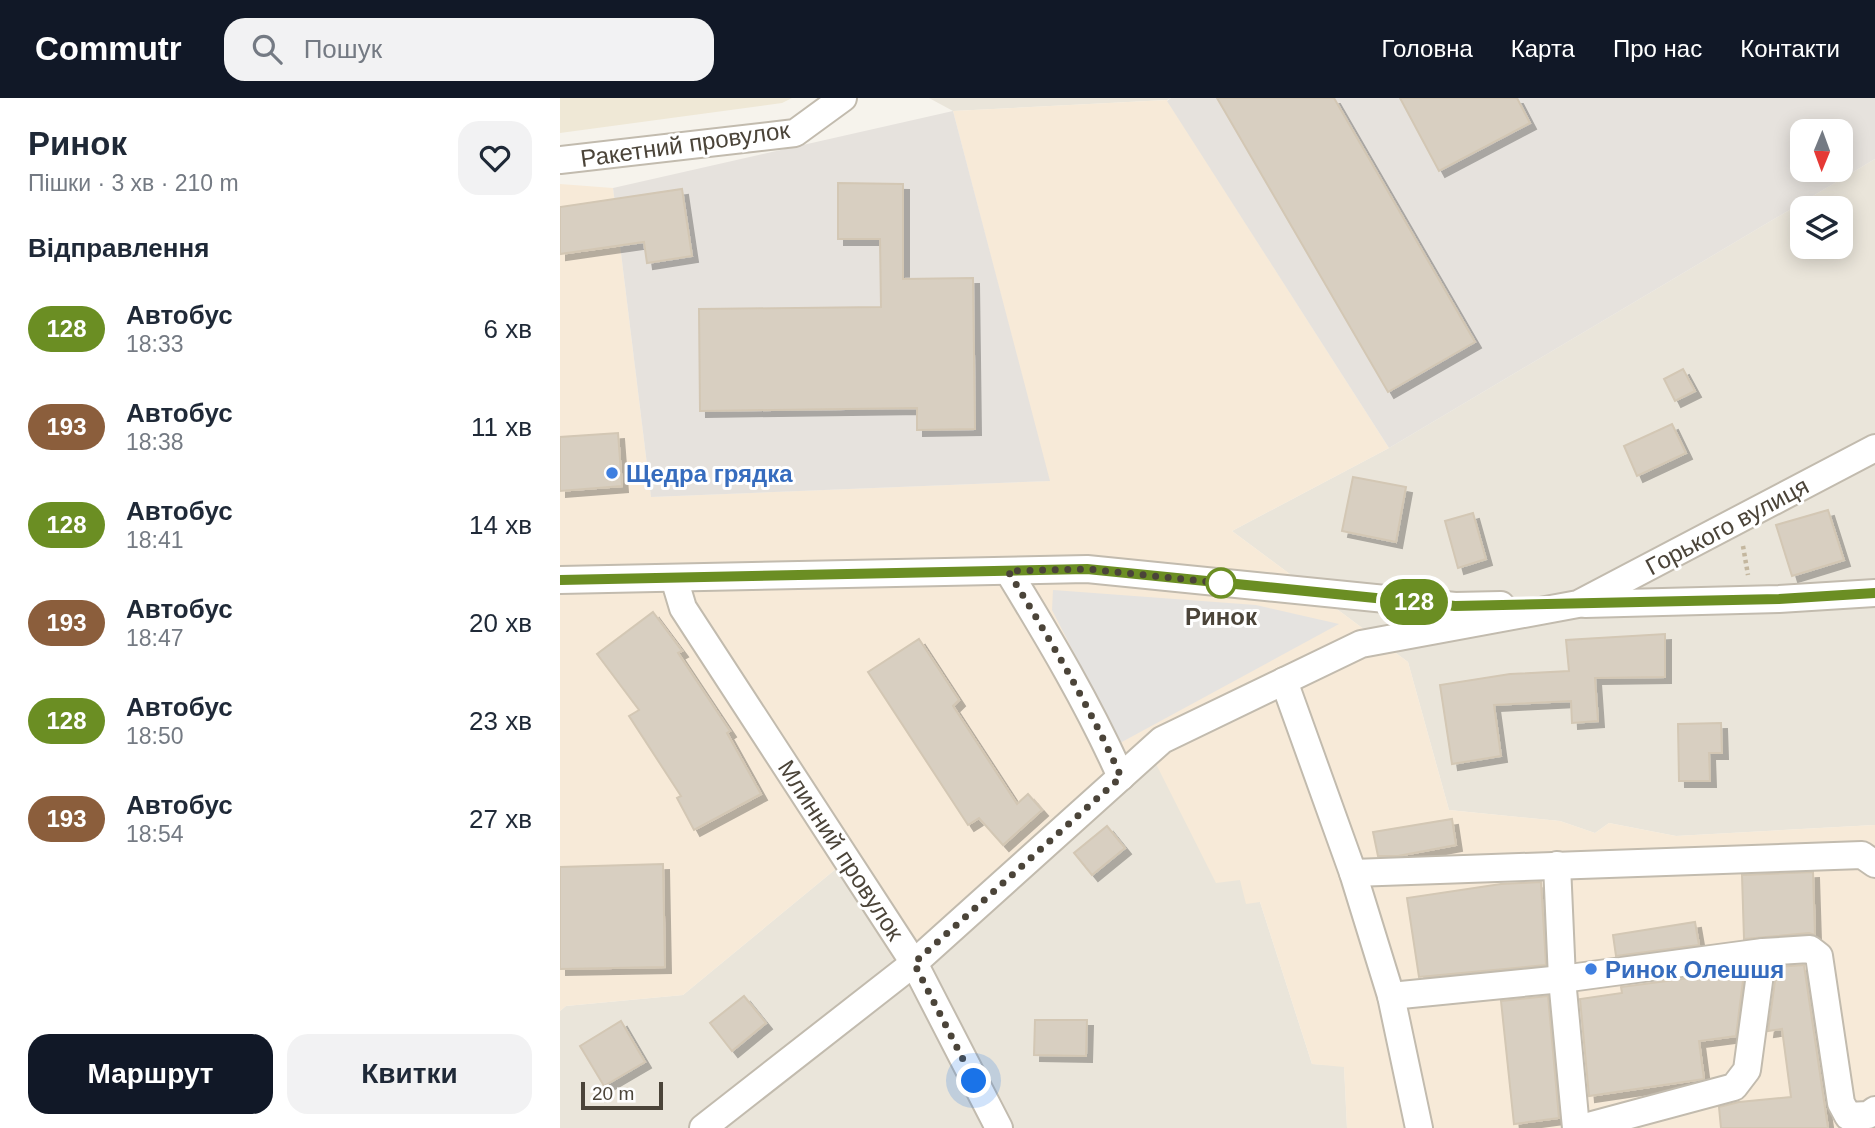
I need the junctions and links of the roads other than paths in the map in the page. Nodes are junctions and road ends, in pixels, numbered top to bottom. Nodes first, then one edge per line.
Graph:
1 (843, 98) edge
2 (560, 160) edge
3 (1875, 448) edge
4 (1008, 571) junction
5 (674, 578) junction
6 (560, 580) edge
7 (1875, 593) edge
8 (1578, 604) junction
9 (1284, 681) junction
10 (1121, 777) junction
11 (1875, 864) edge
12 (1558, 865) junction
13 (1353, 873) junction
14 (1763, 952) junction
15 (914, 963) junction
16 (1562, 979) junction
17 (1391, 996) junction
18 (1875, 1111) edge
19 (702, 1128) edge
20 (999, 1128) edge
21 (1419, 1128) edge
22 (1576, 1128) edge
23 (1581, 1128) edge

1 - 2 street, Ракетний провулок
3 - 8 street, Горького вулиця
4 - 5 street
4 - 8 street
4 - 10 street
5 - 6 street
5 - 15 street, Млинний провулок
7 - 8 street
8 - 9 street
9 - 10 street
9 - 13 street
10 - 15 street
11 - 12 street
12 - 13 street
12 - 16 street
13 - 17 street
14 - 16 street
14 - 18 street
14 - 23 street
15 - 19 street
15 - 20 street, Млинний провулок
16 - 17 street
16 - 22 street
17 - 21 street

